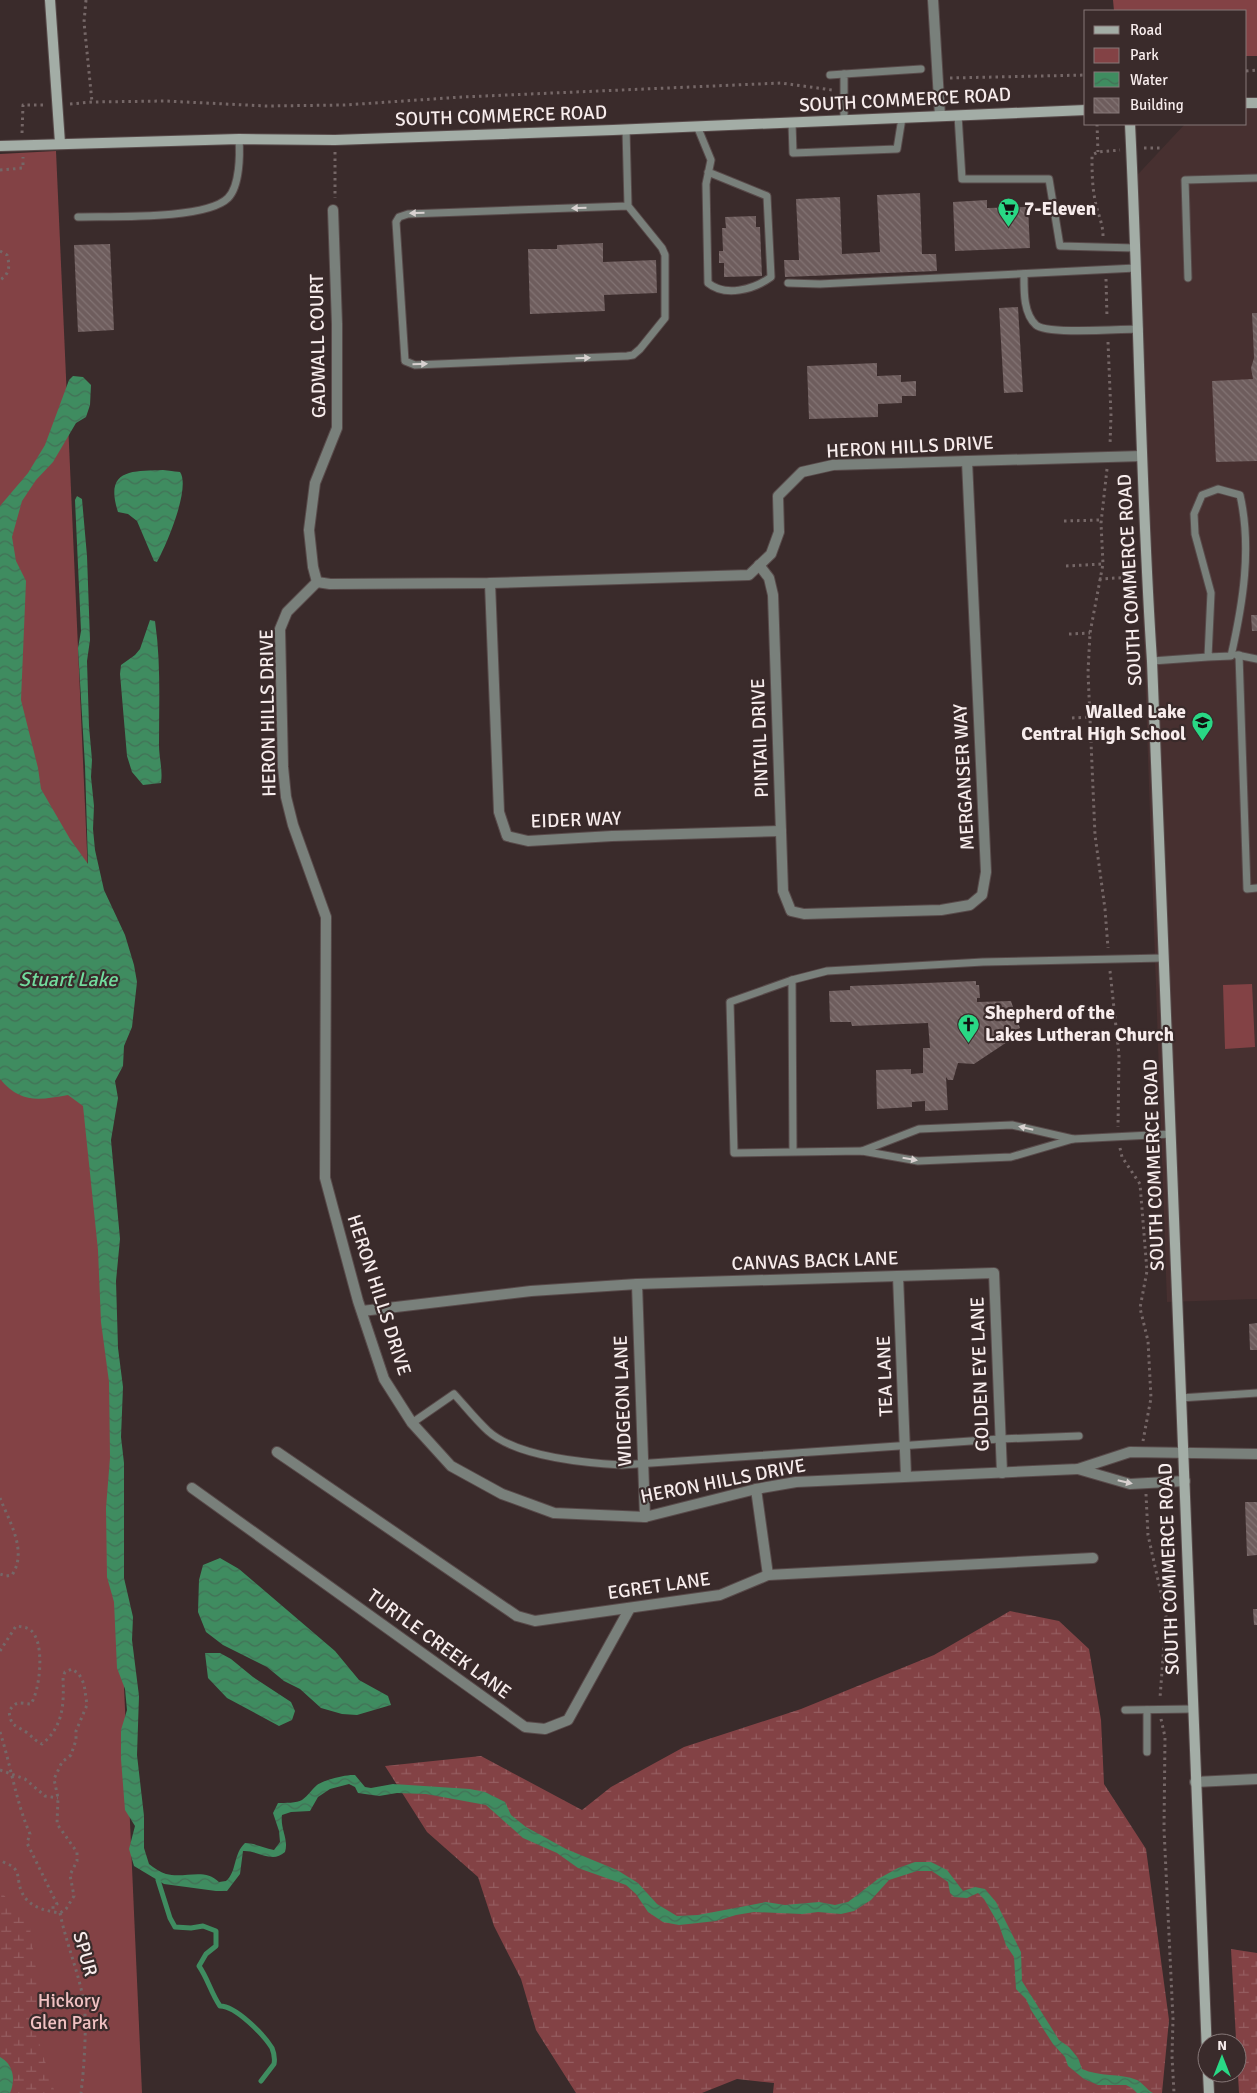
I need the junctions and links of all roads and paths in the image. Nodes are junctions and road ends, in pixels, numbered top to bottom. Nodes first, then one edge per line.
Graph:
1 (50, 0) edge
2 (86, 0) edge
3 (932, 0) edge
4 (921, 69) dead end
5 (844, 74) junction
6 (830, 75) dead end
7 (1084, 75) edge
8 (938, 79) junction
9 (844, 89) junction
10 (92, 102) junction
11 (57, 105) junction
12 (1084, 110) edge
13 (958, 115) junction
14 (940, 116) junction
15 (902, 118) junction
16 (844, 119) junction
17 (792, 123) junction
18 (1097, 125) edge
19 (1130, 125) edge
20 (697, 126) junction
21 (626, 129) junction
22 (239, 139) junction
23 (335, 140) junction
24 (60, 143) junction
25 (22, 145) junction
26 (0, 146) edge
27 (0, 170) edge
28 (708, 172) junction
29 (1257, 178) edge
30 (628, 206) junction
31 (333, 210) joint
32 (78, 217) dead end
33 (1104, 247) junction
34 (1135, 248) junction
35 (0, 251) edge
36 (1136, 268) junction
37 (1105, 270) junction
38 (1024, 274) junction
39 (1188, 278) dead end
40 (0, 280) edge
41 (788, 283) dead end
42 (1139, 328) junction
43 (1108, 329) junction
44 (1142, 456) junction
45 (1109, 457) junction
46 (967, 461) junction
47 (1101, 520) junction
48 (1064, 522) dead end
49 (1103, 564) junction
50 (759, 565) junction
51 (1066, 566) dead end
52 (1146, 576) junction
53 (1099, 579) junction
54 (317, 582) junction
55 (490, 583) junction
56 (1090, 633) junction
57 (1068, 634) dead end
58 (1235, 656) junction
59 (1208, 657) junction
60 (1257, 659) edge
61 (1152, 661) junction
62 (1090, 716) junction
63 (1072, 718) dead end
64 (781, 831) junction
65 (1257, 888) edge
66 (791, 911) joint
67 (1163, 958) junction
68 (1108, 959) junction
69 (792, 980) junction
70 (1171, 1134) junction
71 (1118, 1138) junction
72 (1073, 1139) junction
73 (862, 1151) junction
74 (793, 1152) junction
75 (994, 1273) joint
76 (898, 1276) junction
77 (637, 1284) junction
78 (362, 1311) junction
79 (1257, 1393) edge
80 (1180, 1398) junction
81 (412, 1423) junction
82 (1079, 1436) dead end
83 (1000, 1439) junction
84 (905, 1445) junction
85 (277, 1452) dead end
86 (1145, 1452) junction
87 (1182, 1453) junction
88 (1257, 1454) edge
89 (641, 1462) junction
90 (1078, 1469) junction
91 (1002, 1473) junction
92 (906, 1476) junction
93 (1185, 1482) junction
94 (1146, 1485) junction
95 (192, 1488) dead end
96 (756, 1488) junction
97 (0, 1498) edge
98 (645, 1517) junction
99 (1093, 1558) dead end
100 (0, 1574) edge
101 (768, 1575) junction
102 (630, 1608) junction
103 (0, 1651) edge
104 (1193, 1709) junction
105 (1126, 1710) dead end
106 (1147, 1710) junction
107 (1159, 1710) junction
108 (0, 1732) edge
109 (1147, 1752) dead end
110 (0, 1770) edge
111 (13, 1773) junction
112 (1257, 1779) edge
113 (1195, 1782) junction
114 (58, 1798) junction
115 (0, 1860) edge
116 (54, 1912) junction
117 (60, 1913) junction
118 (1206, 2033) edge
119 (81, 2093) edge
120 (1174, 2093) edge

1 - 11 street
2 - 10 path
3 - 8 street
4 - 5 lane
5 - 6 lane
5 - 9 lane
7 - 8 path
8 - 14 street
9 - 10 path
9 - 16 lane
10 - 11 path
11 - 24 street
11 - 25 path
12 - 13 street, SOUTH COMMERCE ROAD
13 - 14 street, SOUTH COMMERCE ROAD
13 - 33 lane
14 - 15 street, SOUTH COMMERCE ROAD
15 - 16 street, SOUTH COMMERCE ROAD
15 - 17 lane
16 - 17 street, SOUTH COMMERCE ROAD
17 - 20 street, SOUTH COMMERCE ROAD
18 - 33 path
19 - 34 street, SOUTH COMMERCE ROAD
20 - 21 street, SOUTH COMMERCE ROAD
20 - 28 lane
21 - 23 street, SOUTH COMMERCE ROAD
21 - 30 lane
22 - 23 street, SOUTH COMMERCE ROAD
22 - 24 street, SOUTH COMMERCE ROAD
22 - 32 lane
23 - 31 path
24 - 25 street, SOUTH COMMERCE ROAD
25 - 26 street, SOUTH COMMERCE ROAD
25 - 27 path
28 - 28 lane
29 - 39 lane
30 -> 30 lane
31 - 54 street, GADWALL COURT
33 - 34 lane
34 - 36 street, SOUTH COMMERCE ROAD
35 - 40 path
36 - 37 lane
36 - 42 street, SOUTH COMMERCE ROAD
37 - 38 lane
37 - 43 path
38 - 41 lane
38 - 43 lane
42 - 43 lane
42 - 44 street, SOUTH COMMERCE ROAD
43 - 45 path
44 - 45 street, HERON HILLS DRIVE
44 - 52 street, SOUTH COMMERCE ROAD
45 - 46 street, HERON HILLS DRIVE
45 - 47 path
46 - 50 street, HERON HILLS DRIVE
46 - 66 street, MERGANSER WAY
47 - 48 path
47 - 49 path
49 - 51 path
49 - 53 path
50 - 55 street, HERON HILLS DRIVE
50 - 64 street, PINTAIL DRIVE
52 - 53 path
52 - 61 street, SOUTH COMMERCE ROAD
53 - 56 path
54 - 55 street, HERON HILLS DRIVE
54 - 78 street, HERON HILLS DRIVE
55 - 64 street, EIDER WAY
56 - 57 path
56 - 62 path
58 - 59 lane
58 - 59 lane
58 - 60 lane
58 - 65 lane
59 - 61 lane
61 - 67 street, SOUTH COMMERCE ROAD
62 - 63 path
62 - 68 path
64 - 66 street, PINTAIL DRIVE
67 - 68 lane
67 - 70 street, SOUTH COMMERCE ROAD
68 - 69 lane
68 - 71 path
69 - 74 lane
69 - 74 lane
70 - 71 lane
70 - 80 street, SOUTH COMMERCE ROAD
71 - 72 lane
71 - 86 path
73 -> 72 lane
72 -> 73 lane
73 - 74 lane
75 - 76 street, CANVAS BACK LANE
75 - 83 street, GOLDEN EYE LANE
76 - 77 street, CANVAS BACK LANE
76 - 84 street, TEA LANE
77 - 78 street, CANVAS BACK LANE
77 - 89 street, WIDGEON LANE
78 - 81 street, HERON HILLS DRIVE
79 - 80 lane
80 - 87 street, SOUTH COMMERCE ROAD
81 - 89 lane
81 - 98 street, HERON HILLS DRIVE
82 - 83 lane
83 - 84 lane
83 - 91 street, GOLDEN EYE LANE
84 - 89 lane
84 - 92 street, TEA LANE
85 - 102 street, EGRET LANE
86 - 87 street, HERON HILLS DRIVE
86 - 90 street, HERON HILLS DRIVE
87 - 88 street, HERON HILLS DRIVE
87 - 93 street, SOUTH COMMERCE ROAD
89 - 98 street, WIDGEON LANE
90 - 91 street, HERON HILLS DRIVE
90 -> 94 street, HERON HILLS DRIVE
91 - 92 street, HERON HILLS DRIVE
92 - 96 street, HERON HILLS DRIVE
93 - 94 street, HERON HILLS DRIVE
93 - 104 street, SOUTH COMMERCE ROAD
94 - 107 path
95 - 102 street, TURTLE CREEK LANE
96 - 98 street, HERON HILLS DRIVE
96 - 101 street
97 - 100 path
99 - 101 street, EGRET LANE
101 - 102 street, EGRET LANE
103 - 114 path
104 - 107 lane
104 - 113 street, SOUTH COMMERCE ROAD
105 - 106 lane
106 - 107 lane
106 - 109 lane
107 - 120 path
108 - 111 path
110 - 111 path
111 - 114 path
111 - 116 path
112 - 113 street
113 - 118 street, SOUTH COMMERCE ROAD
114 - 117 path
115 - 116 path
116 - 117 path
117 - 119 path, SPUR

